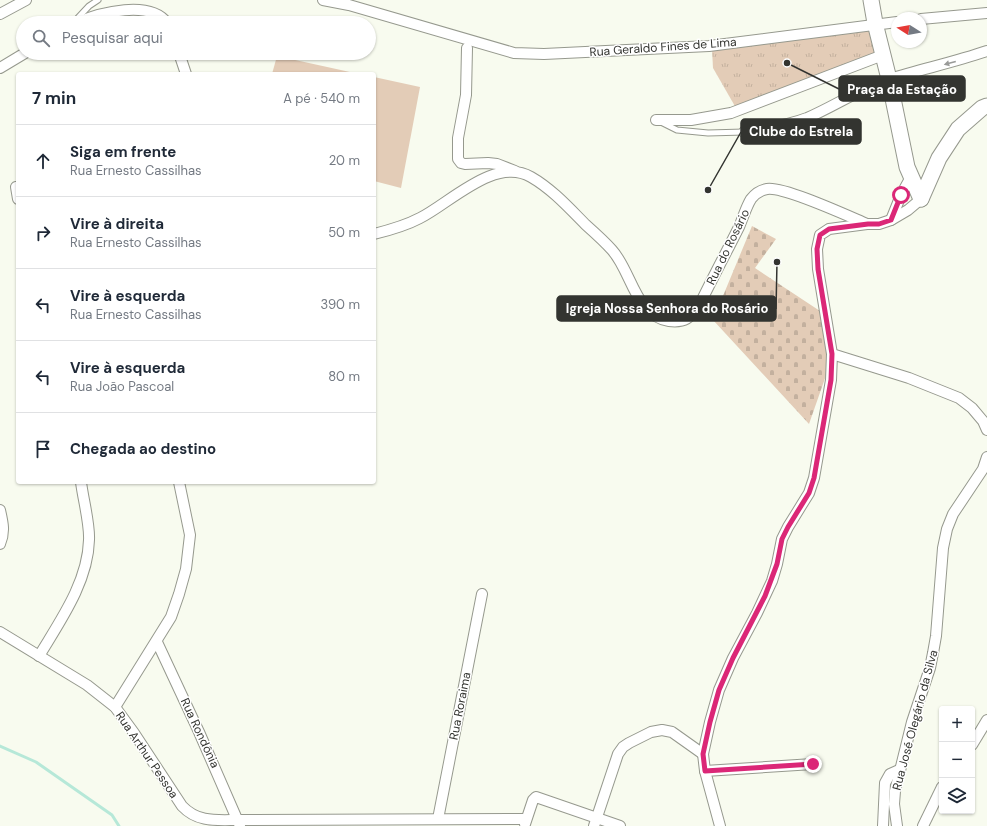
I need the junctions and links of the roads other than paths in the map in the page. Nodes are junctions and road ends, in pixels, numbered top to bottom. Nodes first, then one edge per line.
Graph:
1 (26, 0) edge
2 (98, 0) edge
3 (322, 0) edge
4 (871, 0) edge
5 (987, 13) edge
6 (0, 14) edge
7 (80, 16) edge
8 (91, 16) edge
9 (163, 16) edge
10 (927, 19) edge
11 (891, 22) edge
12 (875, 23) junction
13 (467, 48) dead end
14 (987, 51) edge
15 (884, 55) junction
16 (16, 58) edge
17 (181, 60) edge
18 (0, 68) edge
19 (185, 72) edge
20 (889, 79) junction
21 (987, 106) edge
22 (656, 120) joint
23 (744, 132) joint
24 (515, 171) junction
25 (911, 177) junction
26 (921, 199) junction
27 (891, 220) junction
28 (868, 224) junction
29 (376, 234) edge
30 (832, 354) junction
31 (987, 430) edge
32 (987, 457) edge
33 (81, 484) edge
34 (179, 484) edge
35 (0, 510) edge
36 (0, 544) edge
37 (482, 594) dead end
38 (0, 632) edge
39 (157, 642) junction
40 (39, 656) junction
41 (115, 707) junction
42 (987, 720) edge
43 (974, 742) edge
44 (703, 754) junction
45 (813, 764) dead end
46 (899, 770) junction
47 (705, 771) junction
48 (939, 793) edge
49 (438, 819) junction
50 (596, 822) edge
51 (240, 823) edge
52 (525, 823) edge
53 (620, 826) edge
54 (720, 826) edge
55 (883, 826) edge
56 (897, 826) edge
57 (923, 826) edge

1 - 6 street
2 - 7 lane
3 - 12 street, Rua Geraldo Fines de Lima
4 - 12 main road
5 - 10 street
8 - 9 street
11 - 12 street, Rua Geraldo Fines de Lima
12 - 15 main road
13 - 24 street, Rua do Rosário
14 -> 20 street
15 - 20 main road
15 - 22 street
16 - 18 street
17 - 19 street
20 - 23 street
20 - 25 main road
21 - 26 main road
22 - 23 lane
24 - 28 street, Rua do Rosário
24 - 29 street
25 - 26 main road
25 - 27 street
26 - 27 street
27 - 28 street
28 - 30 street
30 - 31 street
30 - 44 street
32 - 46 street, Rua José Olegário da Silva
33 - 40 street
34 - 39 street
35 - 36 street
37 - 49 street, Rua Roraima
38 - 40 street, Rua Arthur Pessoa
39 - 41 street
39 - 51 street, Rua Rondônia
40 - 41 street, Rua Arthur Pessoa
41 - 51 street, Rua Arthur Pessoa
42 - 43 street
44 - 47 street
44 - 50 street
45 - 47 street
46 - 55 street
46 - 56 street, Rua José Olegário da Silva
47 - 54 street
48 - 57 street
49 - 51 street, Rua Arthur Pessoa
49 - 52 street, Rua Arthur Pessoa
50 - 52 street
50 - 53 street

